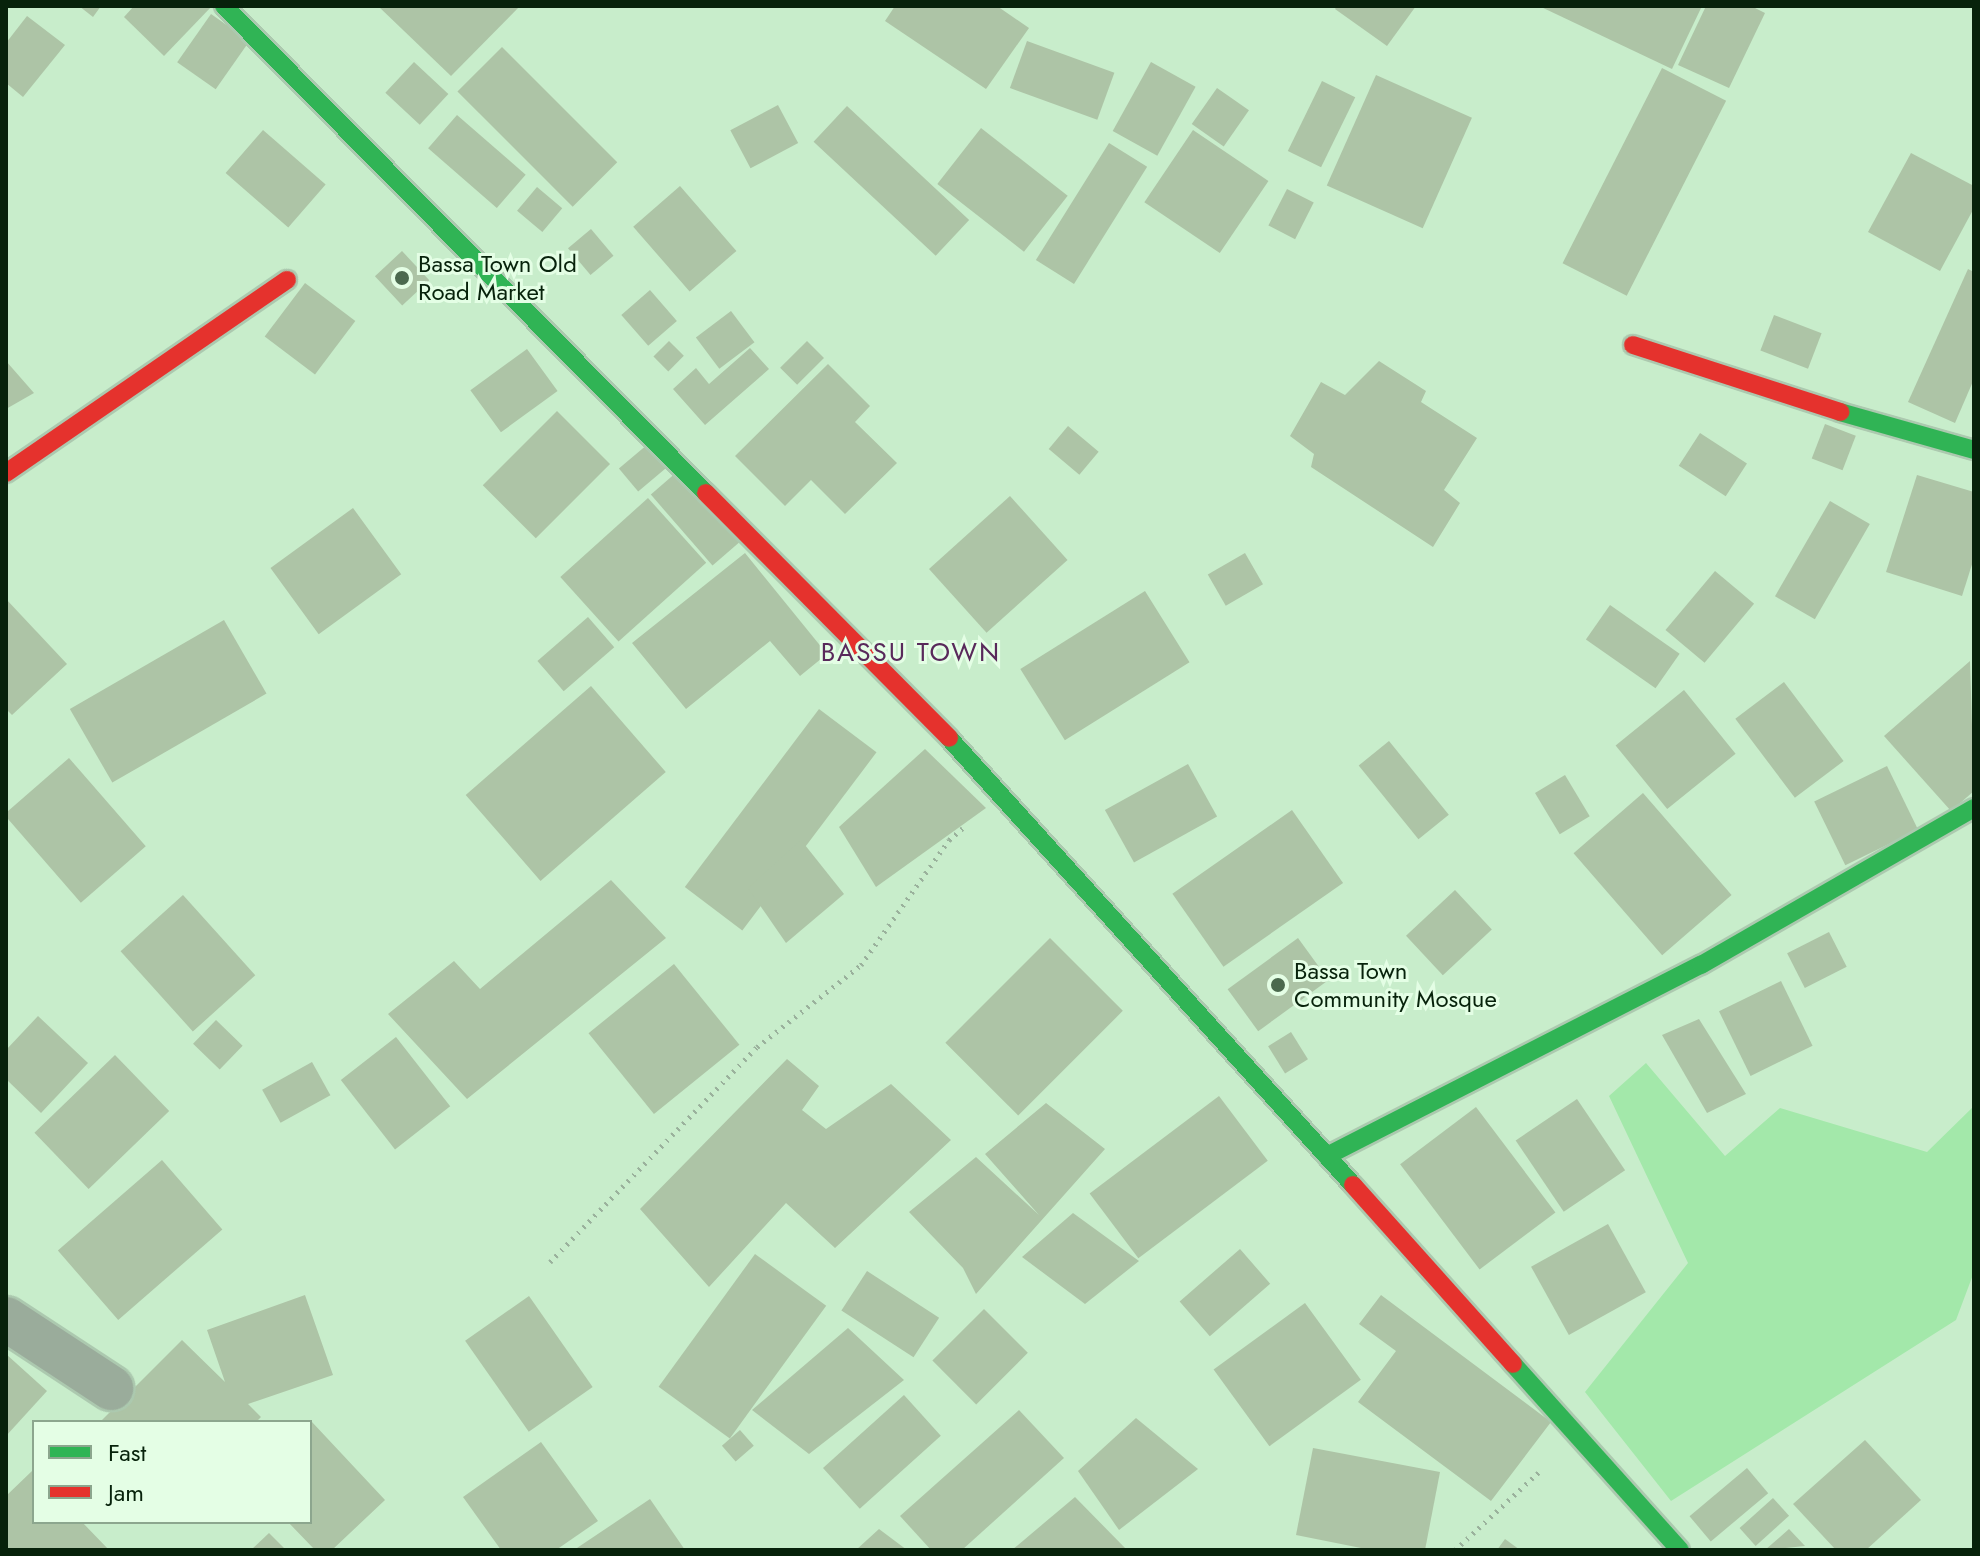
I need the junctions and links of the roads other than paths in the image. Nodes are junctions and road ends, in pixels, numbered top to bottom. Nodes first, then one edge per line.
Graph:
1 (224, 6) edge
2 (287, 280) dead end
3 (1633, 345) dead end
4 (1974, 450) edge
5 (6, 473) edge
6 (1974, 808) edge
7 (1327, 1156) junction
8 (6, 1319) edge
9 (111, 1388) dead end
10 (1680, 1550) edge

1 - 7 street
2 - 5 street
3 - 4 street
6 - 7 street
7 - 10 street
8 - 9 street

